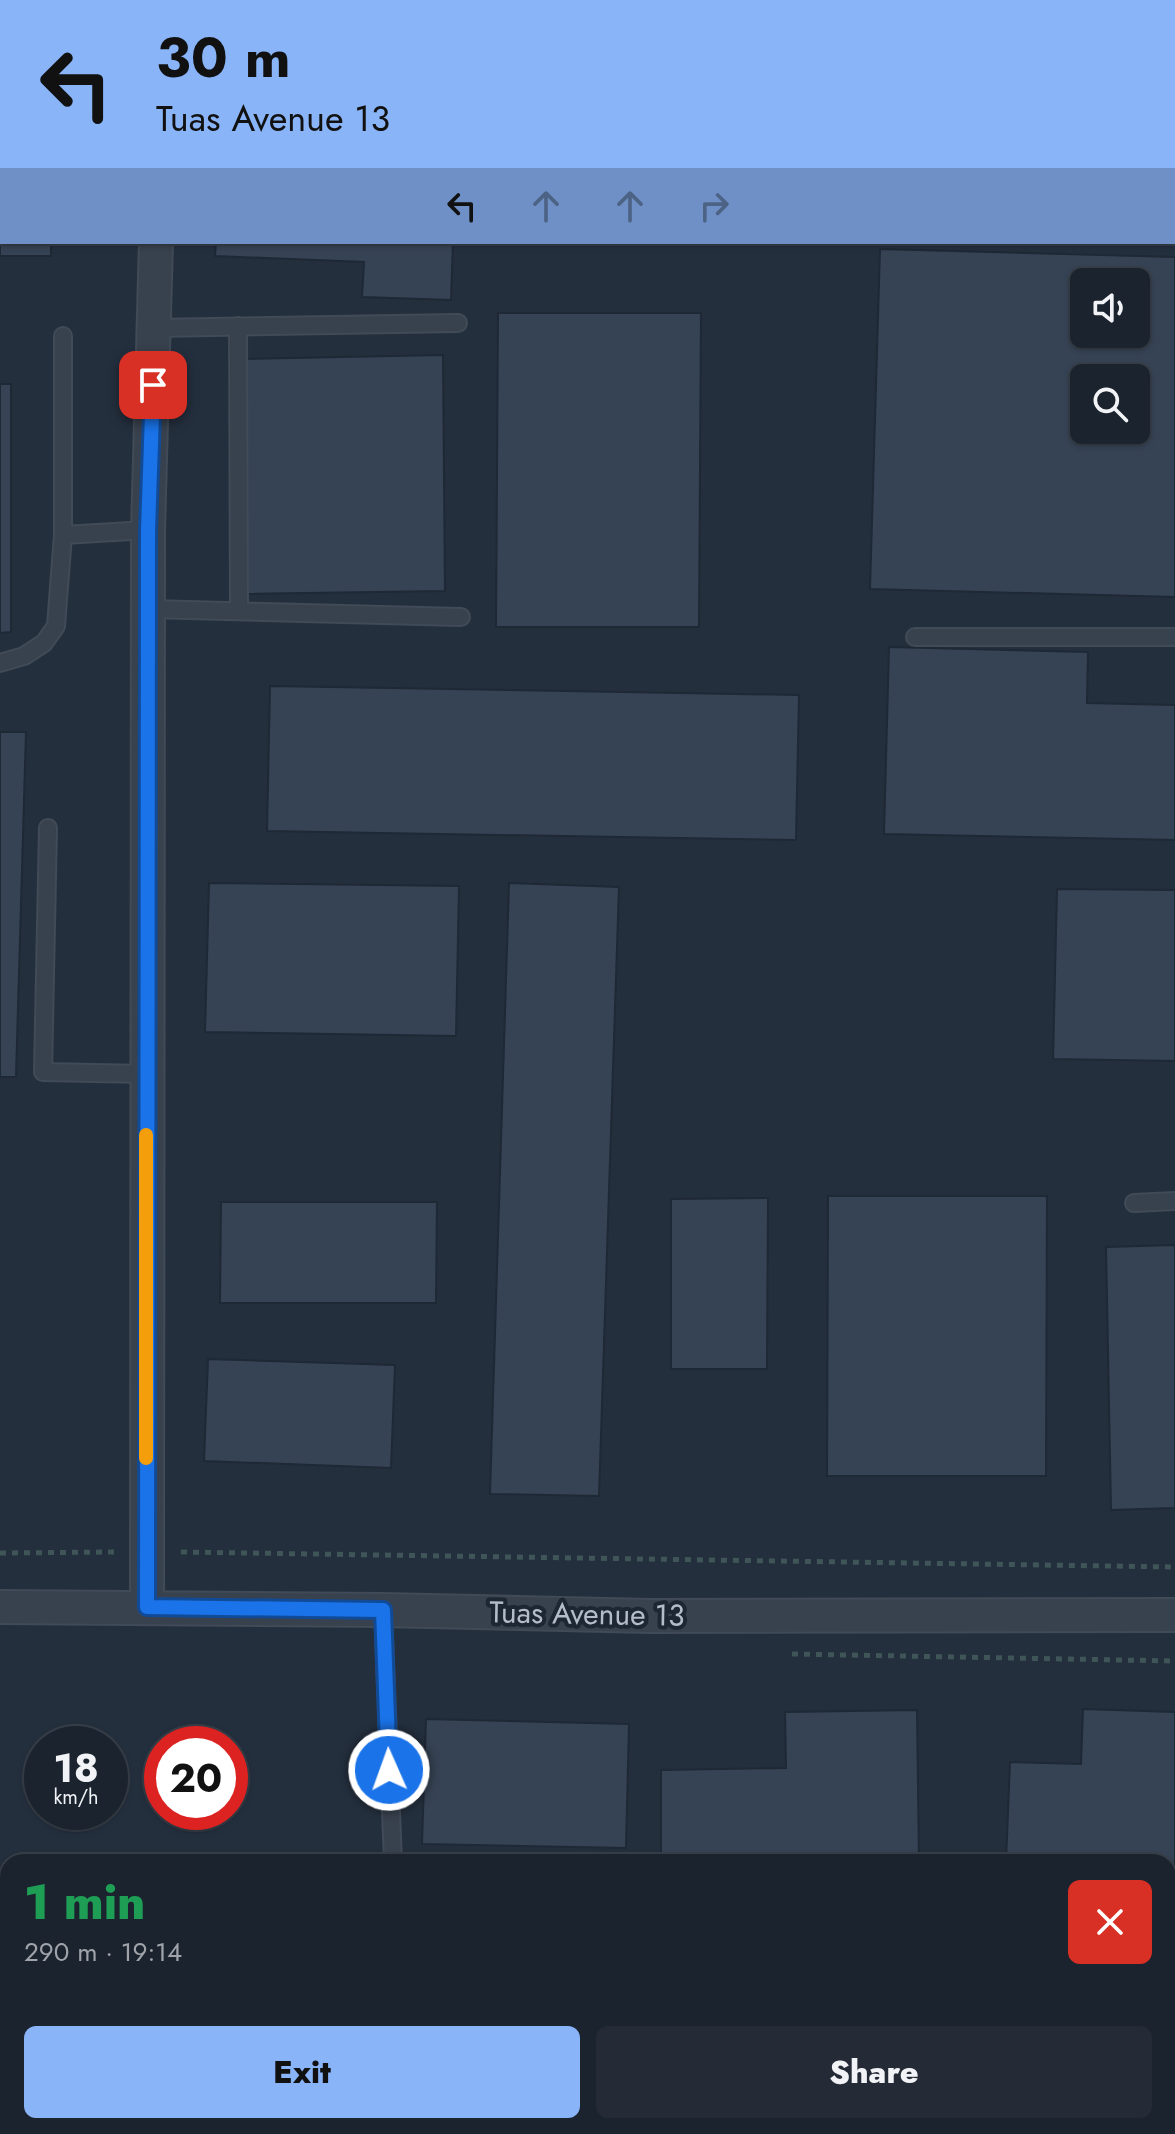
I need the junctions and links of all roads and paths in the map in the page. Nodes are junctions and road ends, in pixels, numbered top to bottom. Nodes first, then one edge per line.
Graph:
1 (156, 244) edge
2 (458, 323) dead end
3 (238, 326) junction
4 (155, 328) junction
5 (63, 336) dead end
6 (148, 530) junction
7 (63, 535) junction
8 (148, 609) junction
9 (239, 611) junction
10 (461, 617) dead end
11 (915, 637) dead end
12 (1175, 637) edge
13 (0, 663) edge
14 (48, 828) dead end
15 (146, 1074) junction
16 (1175, 1201) edge
17 (1134, 1203) dead end
18 (146, 1552) junction
19 (0, 1553) edge
20 (1175, 1567) edge
21 (0, 1607) edge
22 (147, 1607) junction
23 (383, 1610) junction
24 (1175, 1615) edge
25 (393, 1854) edge

1 - 4 street
2 - 3 lane
3 - 4 lane
3 - 9 lane
4 - 6 street
5 - 7 lane
6 - 7 lane
6 - 8 street
7 - 13 lane
8 - 9 lane
8 - 15 street
9 - 10 lane
11 - 12 lane
14 - 15 lane
15 - 18 street
16 - 17 lane
18 - 19 path
18 - 20 path
18 - 22 street
21 - 22 street, Tuas Avenue 13
22 - 23 street, Tuas Avenue 13
23 - 24 street, Tuas Avenue 13
23 - 25 lane

